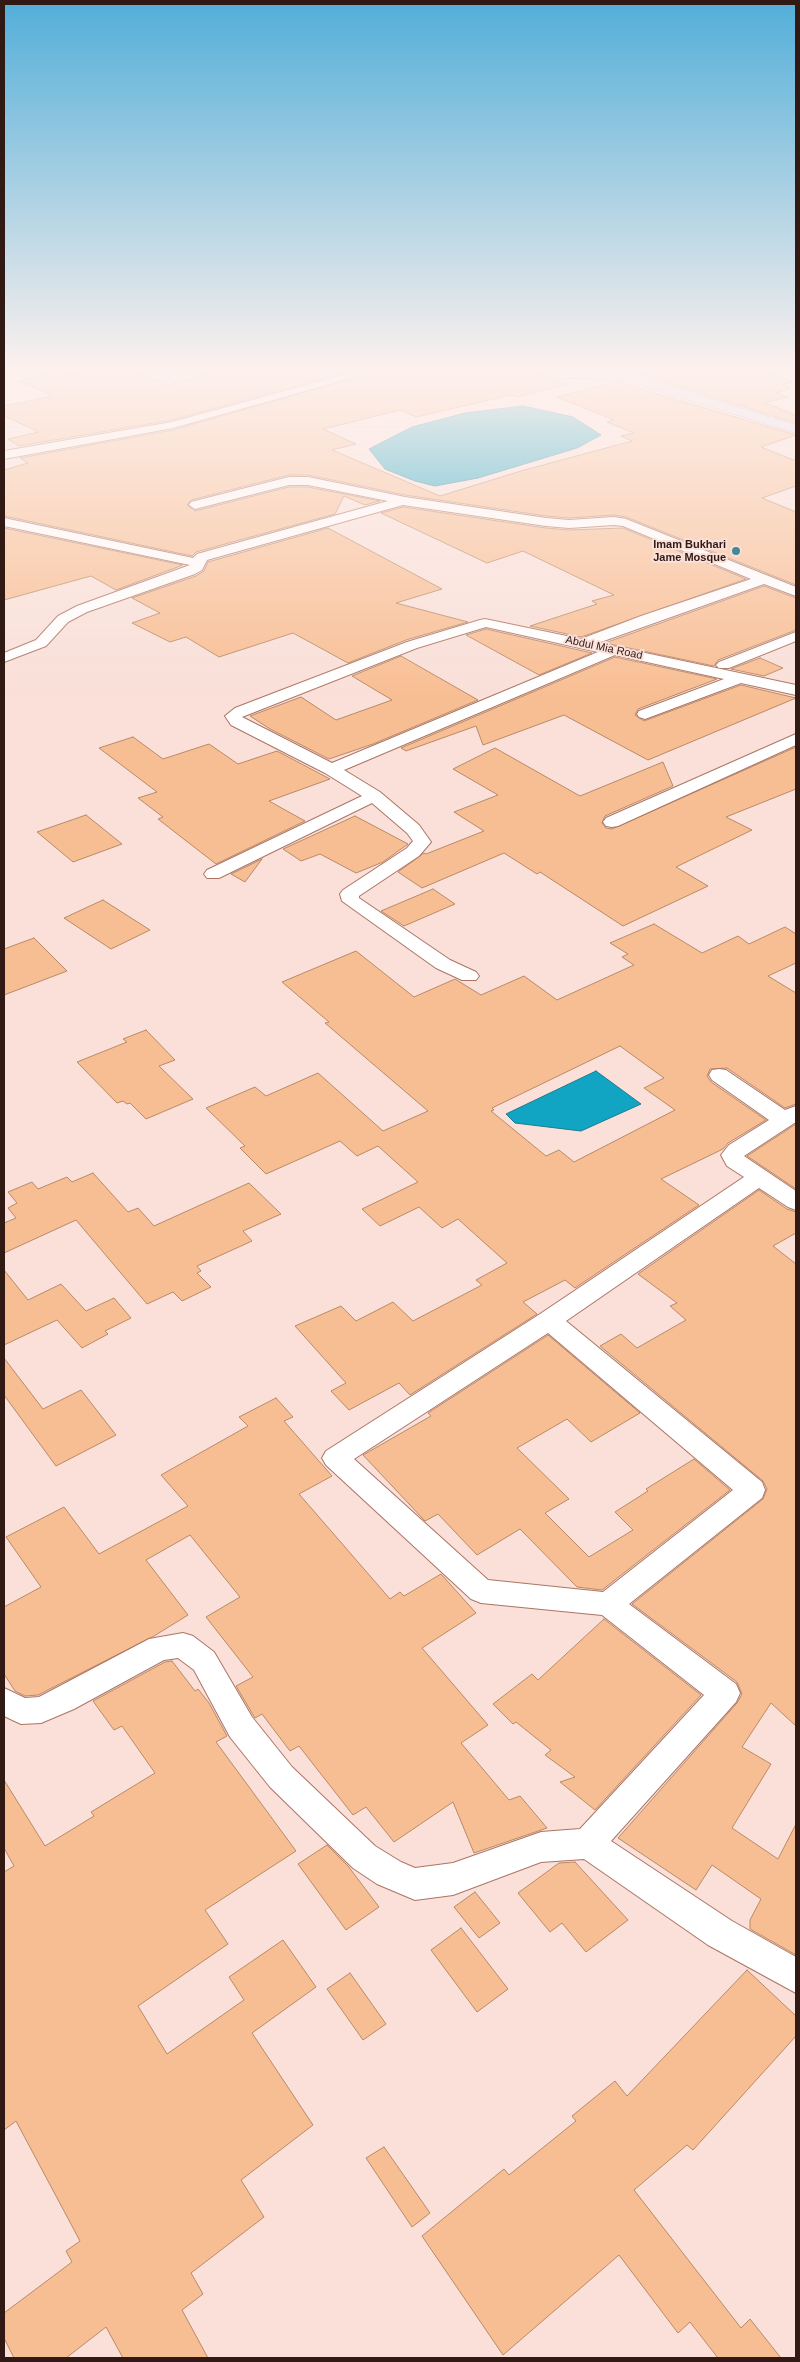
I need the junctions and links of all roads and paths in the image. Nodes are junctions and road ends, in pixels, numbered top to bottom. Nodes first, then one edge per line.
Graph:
1 (403, 501) junction
2 (195, 505) dead end
3 (4, 522) edge
4 (198, 563) junction
5 (764, 578) junction
6 (796, 592) edge
7 (796, 636) edge
8 (584, 644) junction
9 (614, 650) junction
10 (4, 658) edge
11 (724, 665) dead end
12 (740, 678) junction
13 (796, 690) edge
14 (645, 714) dead end
15 (796, 740) edge
16 (330, 769) junction
17 (374, 796) junction
18 (612, 822) dead end
19 (213, 874) dead end
20 (469, 976) dead end
21 (719, 1075) dead end
22 (790, 1116) edge
23 (760, 1177) junction
24 (796, 1202) edge
25 (548, 1320) junction
26 (608, 1604) junction
27 (4, 1701) edge
28 (588, 1844) junction
29 (796, 1976) edge

1 - 2 street
1 - 4 street
1 - 5 street
3 - 4 street
4 - 10 street
5 - 6 street
5 - 8 street
7 - 11 street
8 - 9 street, Abdul Mia Road
8 - 16 street, Abdul Mia Road
9 - 12 street, Abdul Mia Road
9 - 16 street
12 - 13 street, Abdul Mia Road
12 - 14 street
15 - 18 street
16 - 17 street
17 - 19 street
17 - 20 street
21 - 22 street
22 - 23 street
23 - 24 street
23 - 25 street
25 - 26 street
25 - 26 street
26 - 28 street
27 - 28 street
28 - 29 street

